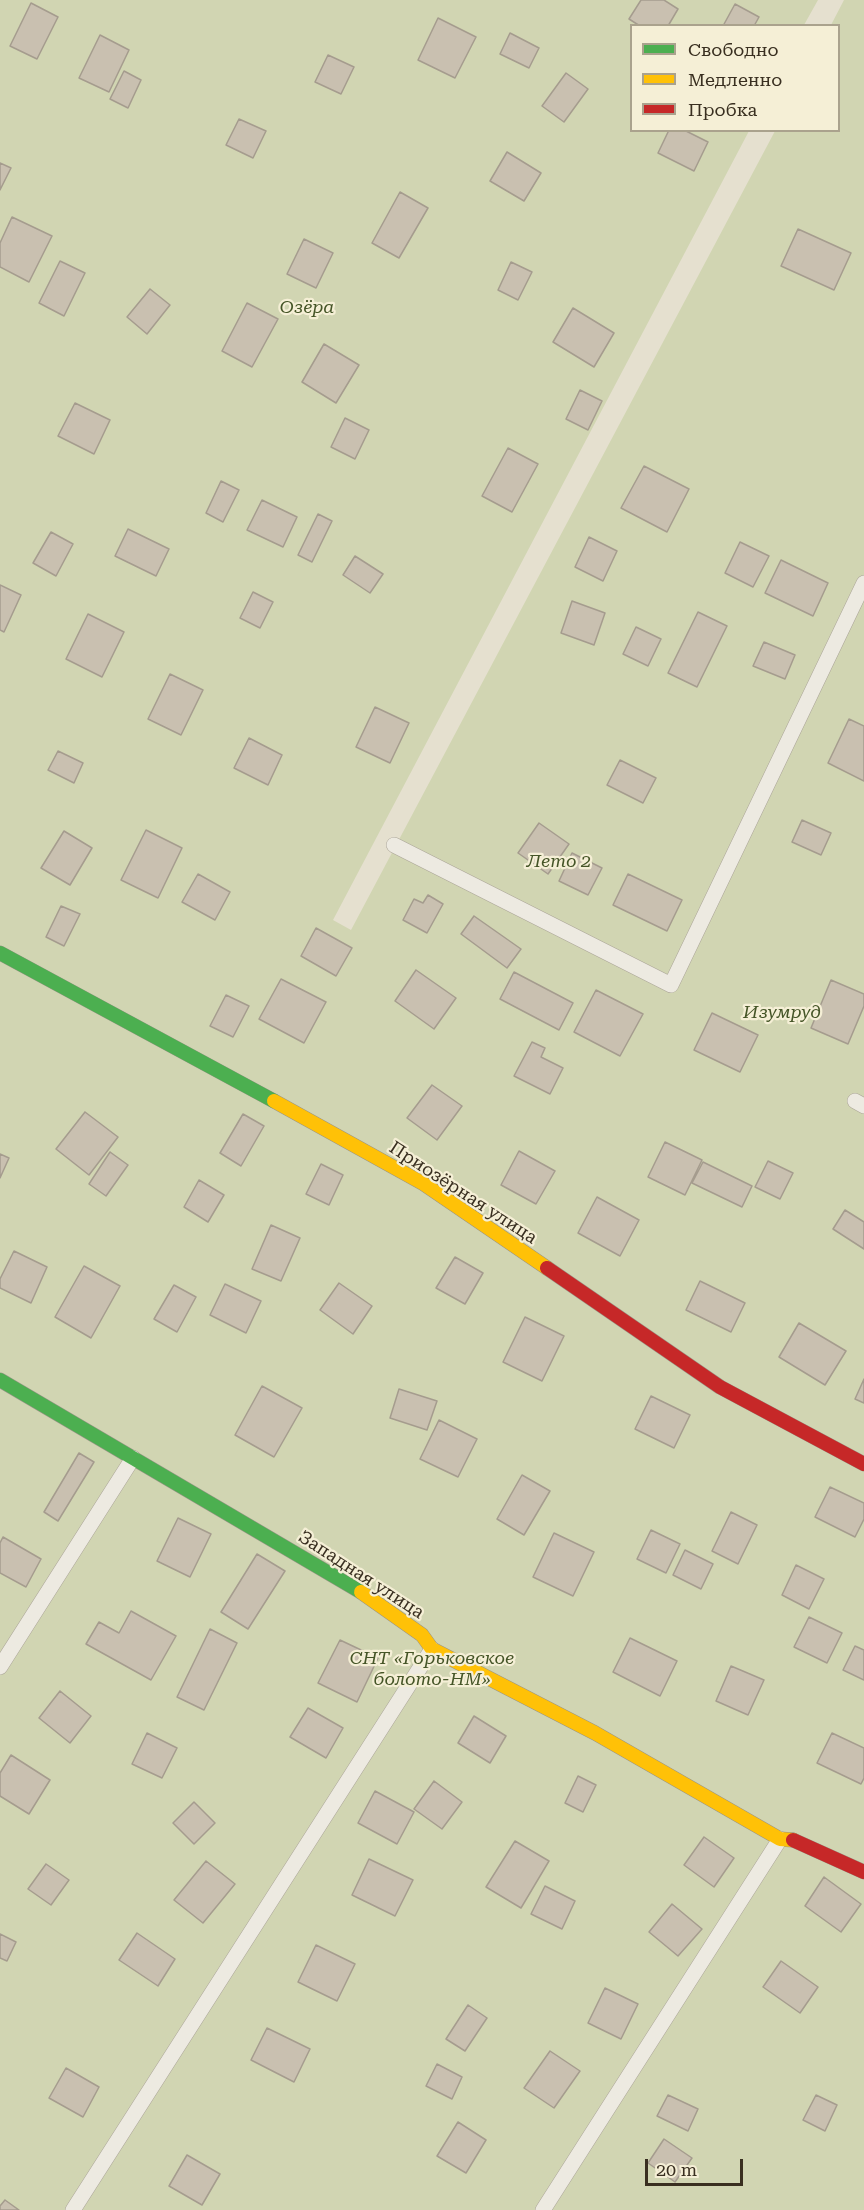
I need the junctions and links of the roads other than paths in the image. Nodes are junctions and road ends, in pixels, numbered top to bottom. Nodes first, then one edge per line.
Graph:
1 (864, 583) edge
2 (394, 845) dead end
3 (0, 953) edge
4 (0, 1380) edge
5 (133, 1458) junction
6 (864, 1464) edge
7 (432, 1649) junction
8 (0, 1667) edge
9 (780, 1839) junction
10 (864, 1872) edge
11 (73, 2210) edge
12 (543, 2210) edge

1 - 2 lane
3 - 6 street, Приозёрная улица
4 - 5 street, Западная улица
5 - 7 street, Западная улица
5 - 8 lane
7 - 9 street, Западная улица
7 - 11 lane
9 - 10 street, Западная улица
9 - 12 lane

